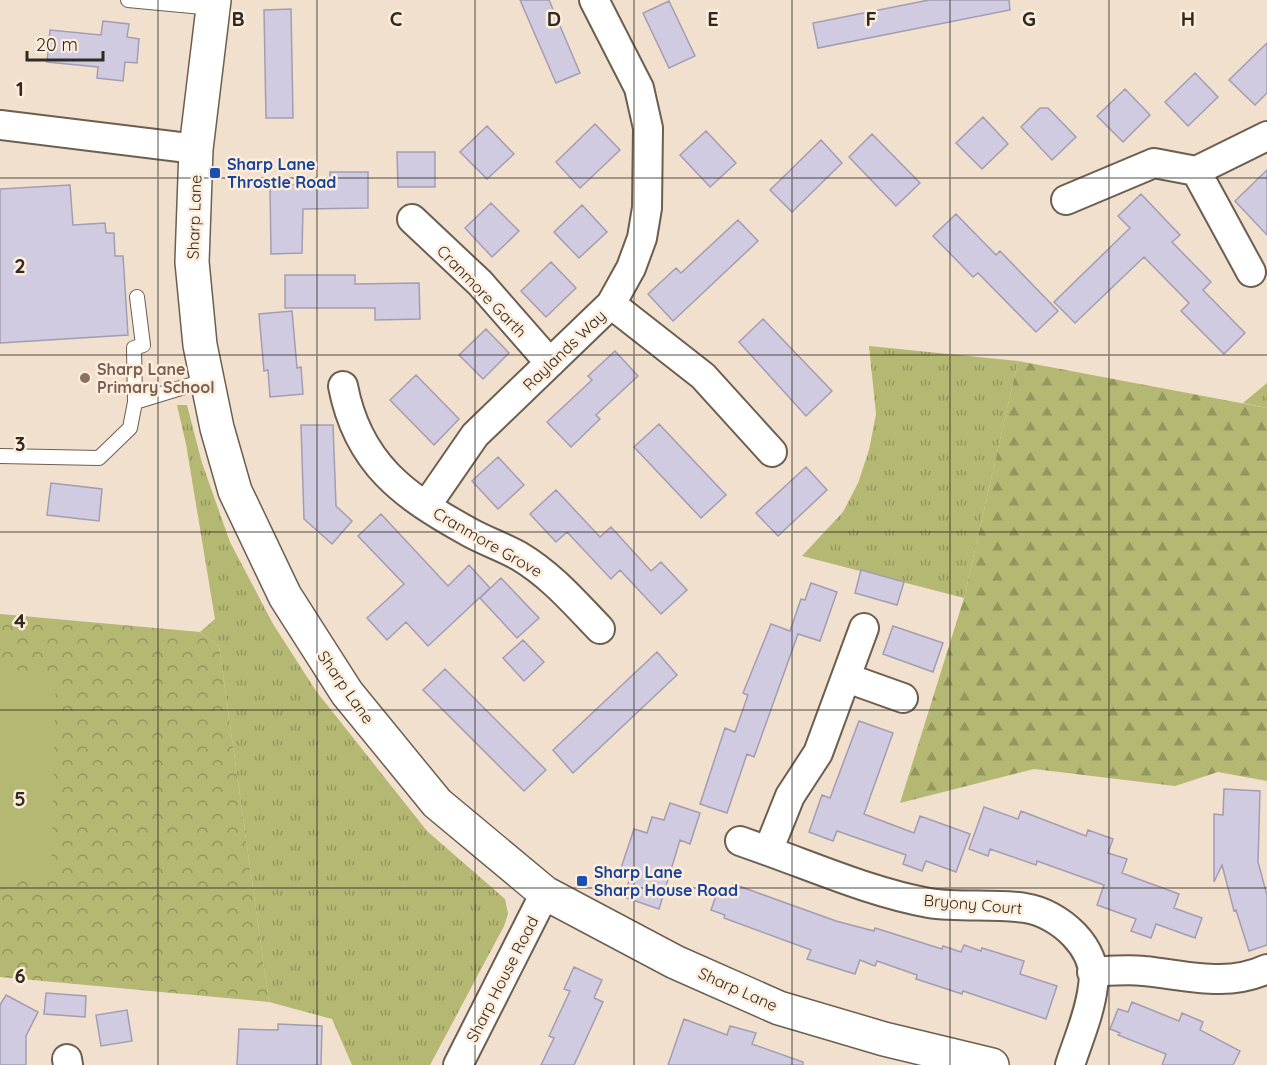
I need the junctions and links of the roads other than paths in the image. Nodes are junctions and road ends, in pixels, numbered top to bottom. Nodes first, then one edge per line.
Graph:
1 (128, 0) edge
2 (594, 0) edge
3 (214, 4) edge
4 (0, 125) edge
5 (1267, 136) edge
6 (196, 149) junction
7 (1196, 171) junction
8 (1066, 200) dead end
9 (412, 219) dead end
10 (1251, 272) dead end
11 (137, 297) dead end
12 (611, 304) junction
13 (550, 363) junction
14 (207, 380) junction
15 (343, 386) dead end
16 (135, 402) junction
17 (772, 452) dead end
18 (0, 456) edge
19 (426, 506) junction
20 (864, 628) dead end
21 (600, 629) dead end
22 (847, 678) junction
23 (903, 698) dead end
24 (740, 841) dead end
25 (768, 851) junction
26 (546, 893) junction
27 (1267, 969) edge
28 (1092, 972) junction
29 (458, 1065) edge
30 (992, 1065) edge
31 (1070, 1065) edge

1 - 3 lane
2 - 12 street, Raylands Way
3 - 6 street, Sharp Lane
4 - 6 street
5 - 7 street
6 - 14 street, Sharp Lane
7 - 8 street
7 - 10 street
9 - 13 street, Cranmore Garth
11 - 16 lane
12 - 13 street, Raylands Way
12 - 17 street
13 - 19 street, Raylands Way
14 - 16 lane
14 - 26 street, Sharp Lane
15 - 19 street, Cranmore Grove
16 - 18 lane
19 - 21 street, Cranmore Grove
20 - 22 street
22 - 23 street
22 - 25 street
24 - 25 street, Bryony Court
25 - 28 street, Bryony Court
26 - 29 street, Sharp House Road
26 - 30 street, Sharp Lane
27 - 28 street
28 - 31 street, Bryony Court

